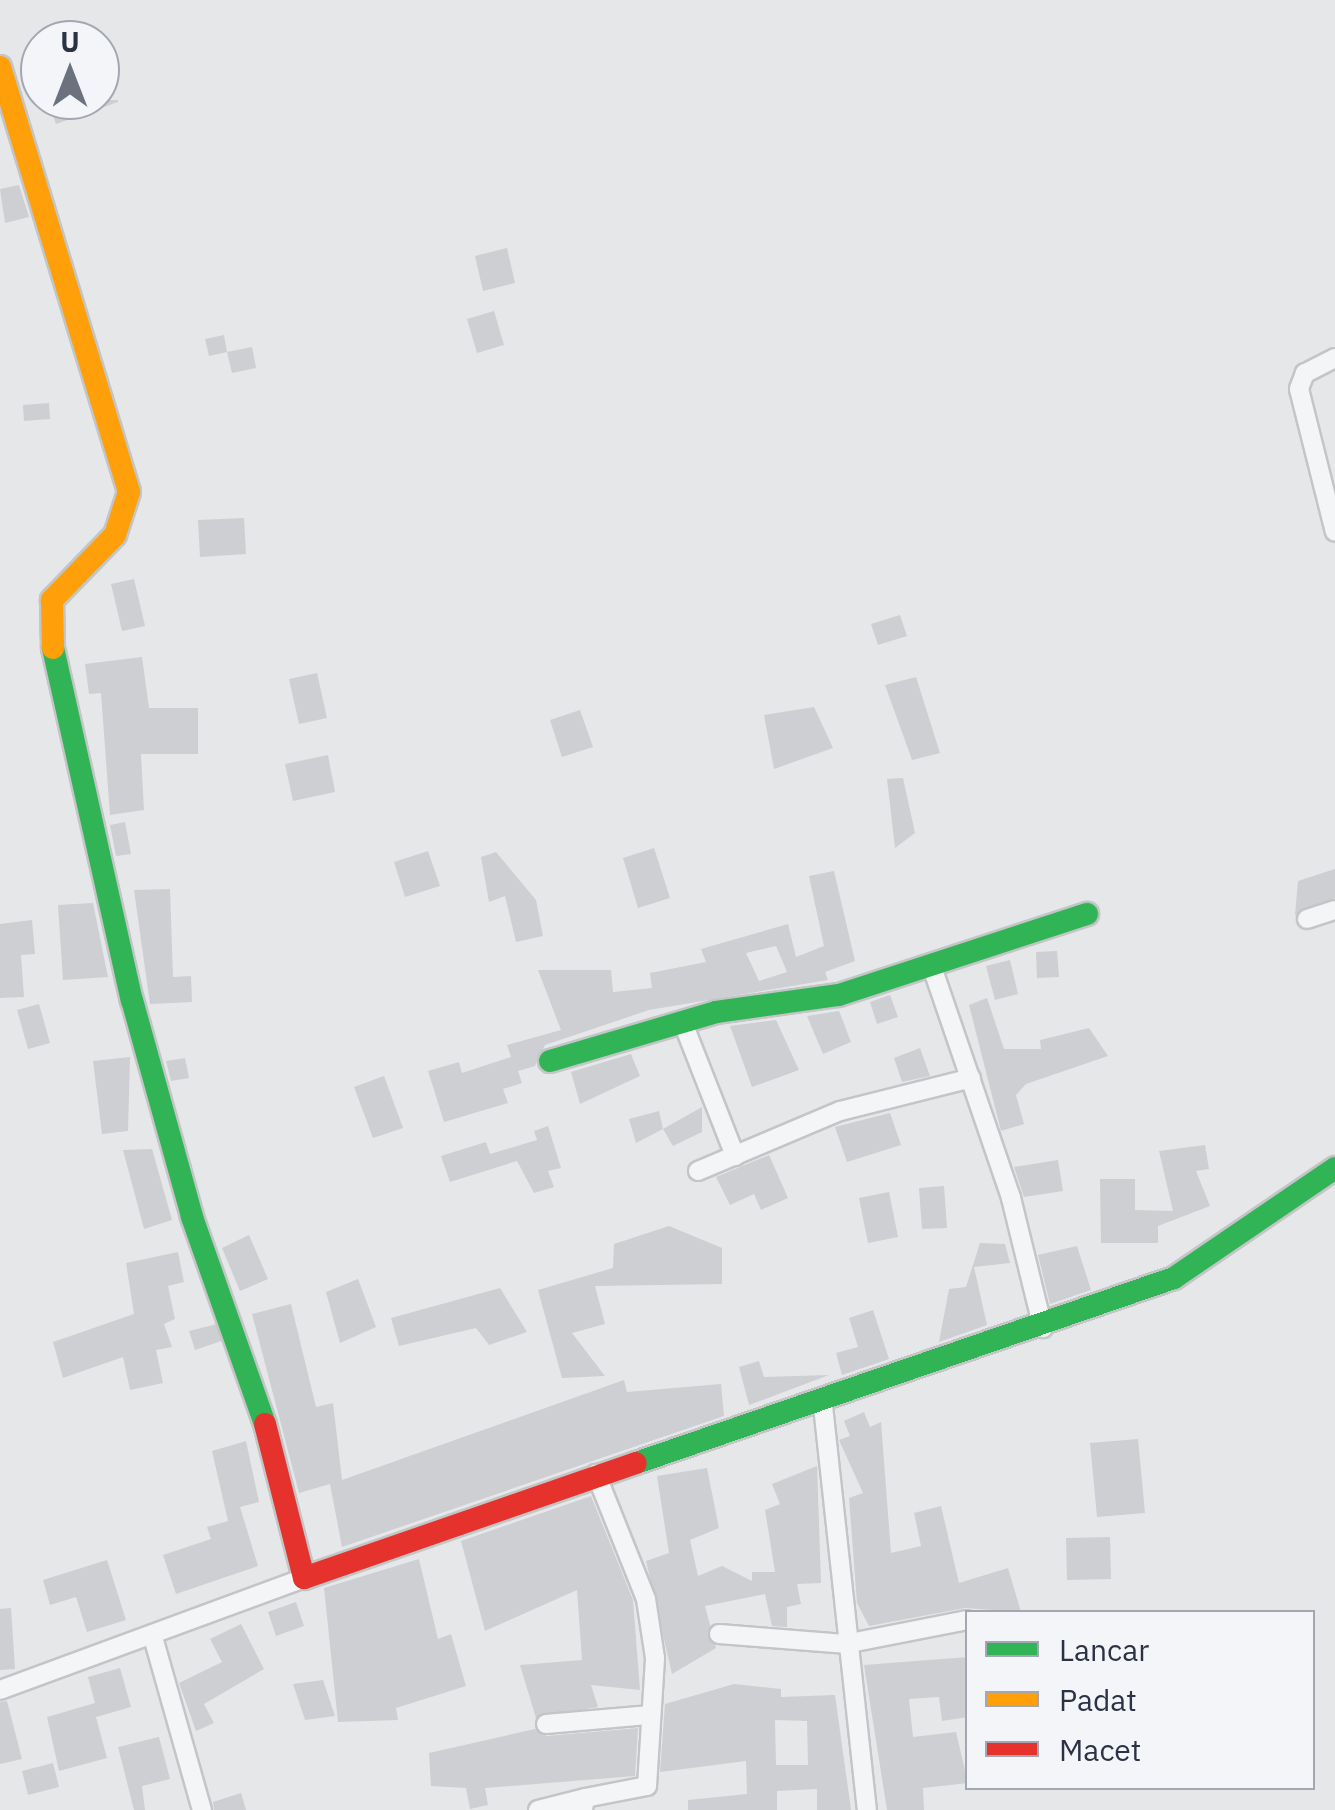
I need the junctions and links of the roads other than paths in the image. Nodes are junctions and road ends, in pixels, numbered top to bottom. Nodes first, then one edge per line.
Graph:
1 (0, 67) edge
2 (1335, 358) edge
3 (1335, 532) edge
4 (1335, 910) edge
5 (1087, 914) dead end
6 (1306, 919) dead end
7 (932, 964) junction
8 (684, 1023) junction
9 (550, 1061) dead end
10 (971, 1078) junction
11 (735, 1156) junction
12 (1335, 1168) edge
13 (698, 1171) dead end
14 (1043, 1328) junction
15 (823, 1406) junction
16 (596, 1474) junction
17 (304, 1578) junction
18 (965, 1620) edge
19 (719, 1634) dead end
20 (153, 1636) junction
21 (845, 1644) junction
22 (0, 1690) edge
23 (648, 1715) junction
24 (546, 1724) dead end
25 (584, 1804) edge
26 (202, 1810) edge
27 (538, 1810) edge
28 (868, 1810) edge

1 - 17 street
2 - 3 street
4 - 6 street
5 - 7 street
7 - 8 street
7 - 10 street
8 - 9 street
8 - 11 street
10 - 11 street
10 - 14 street
11 - 13 street
12 - 14 street
14 - 15 street
15 - 16 street
15 - 21 street
16 - 17 street
16 - 23 street
17 - 20 street
18 - 21 street
19 - 21 street
20 - 22 street
20 - 26 street
21 - 28 street
23 - 24 street
23 - 25 street
25 - 27 street

